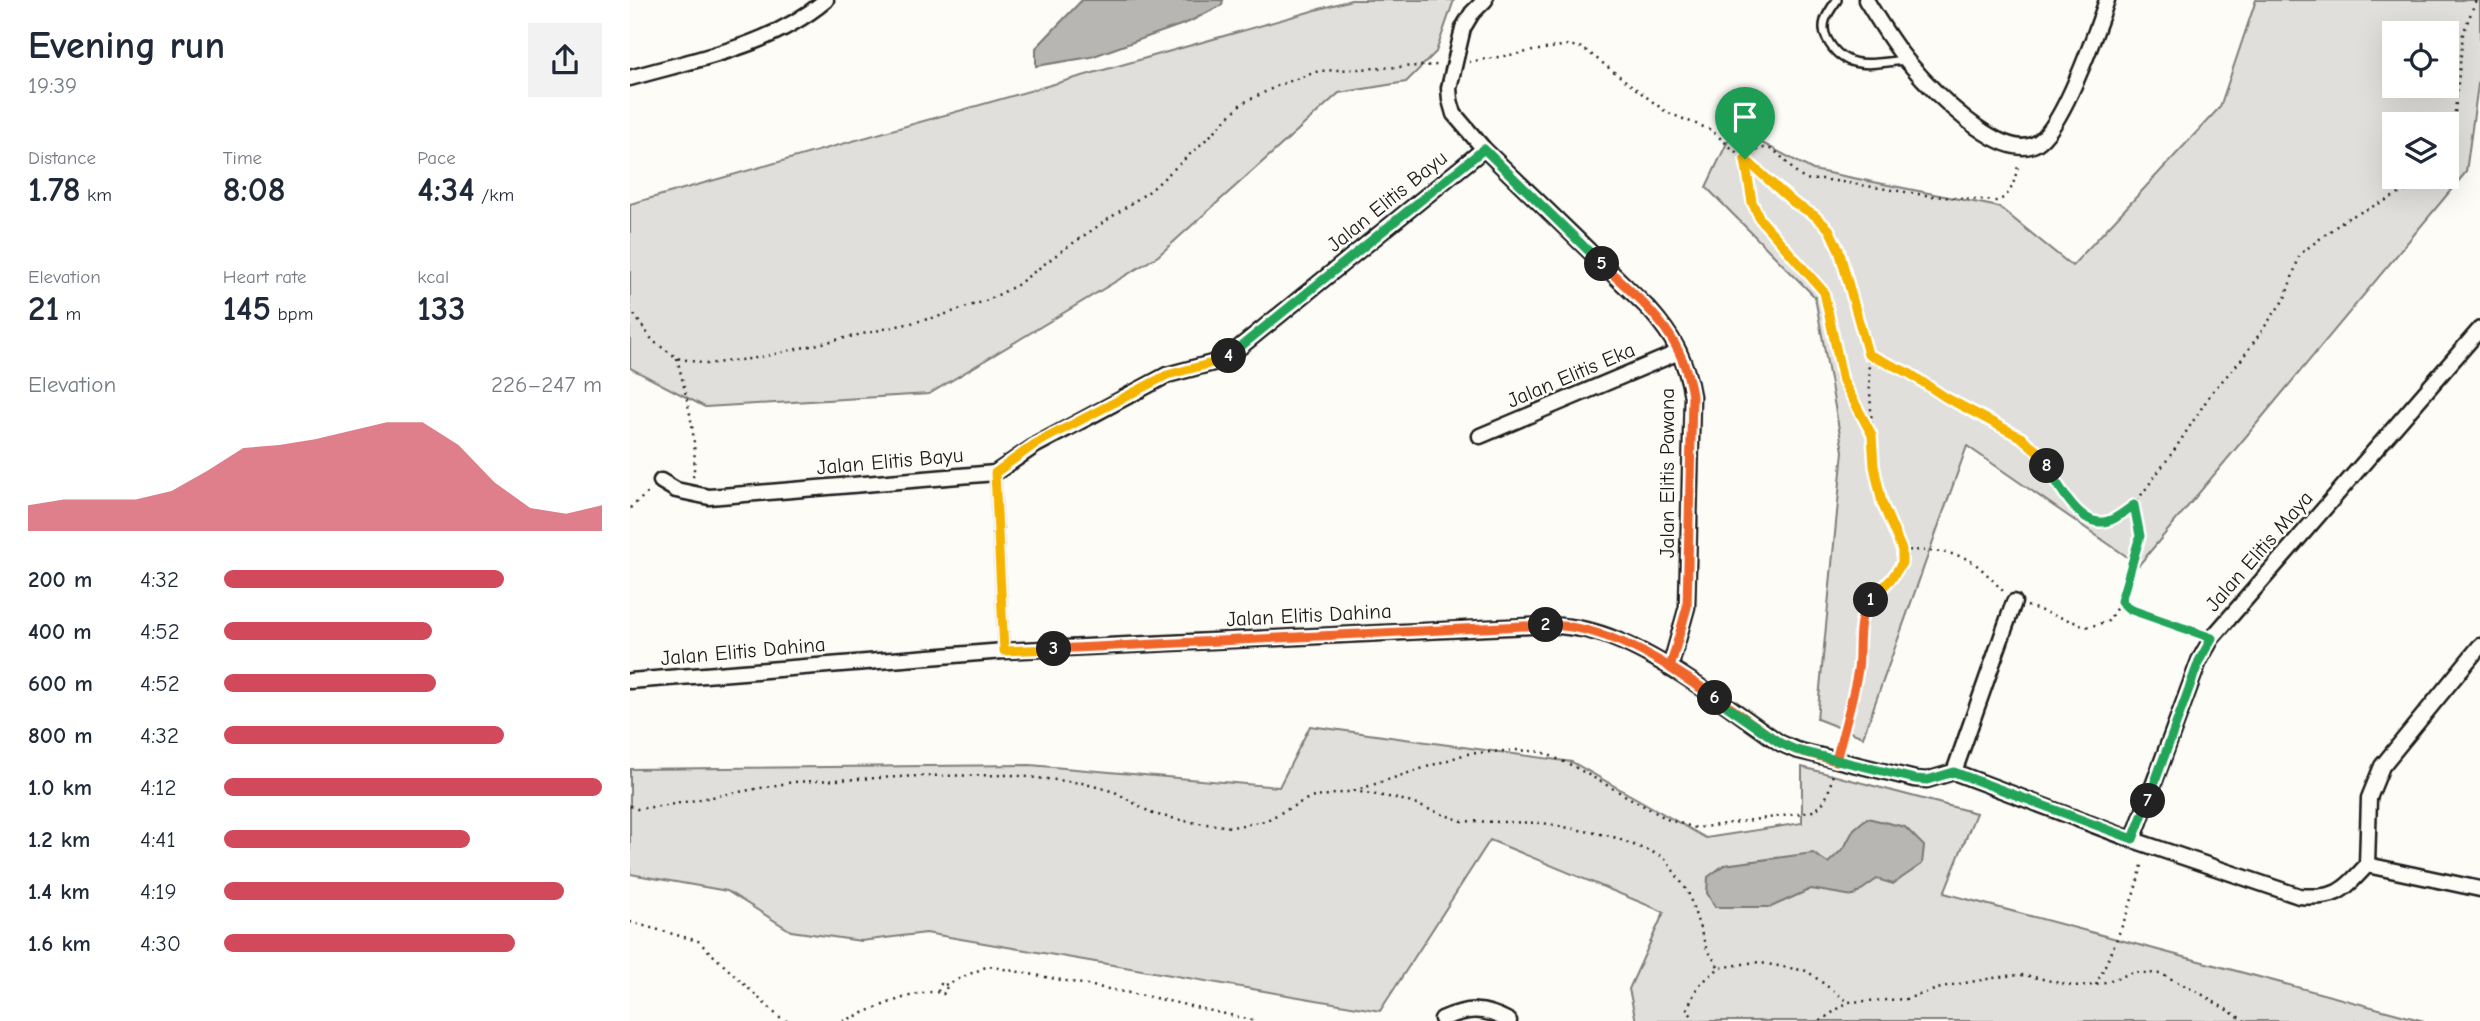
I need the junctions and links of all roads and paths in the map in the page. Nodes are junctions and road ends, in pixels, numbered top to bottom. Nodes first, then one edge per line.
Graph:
1 (826, 0) edge
2 (1485, 0) edge
3 (1837, 0) edge
4 (1866, 0) edge
5 (2107, 0) edge
6 (2476, 0) edge
7 (1906, 60) junction
8 (1454, 64) junction
9 (630, 78) edge
10 (2455, 112) edge
11 (2023, 147) junction
12 (1484, 149) junction
13 (1745, 159) junction
14 (2410, 189) edge
15 (630, 309) edge
16 (2480, 329) edge
17 (1679, 352) junction
18 (1868, 354) junction
19 (677, 358) junction
20 (1872, 435) junction
21 (1480, 436) dead end
22 (995, 473) junction
23 (662, 481) joint
24 (690, 495) junction
25 (2134, 505) junction
26 (630, 509) edge
27 (1902, 550) junction
28 (2121, 601) junction
29 (2014, 602) junction
30 (2212, 638) junction
31 (2480, 646) edge
32 (1004, 651) junction
33 (1670, 668) junction
34 (630, 681) edge
35 (1836, 761) junction
36 (1954, 772) junction
37 (1354, 791) junction
38 (630, 807) edge
39 (2138, 841) junction
40 (2367, 865) junction
41 (2480, 890) edge
42 (630, 922) edge
43 (1719, 968) junction
44 (945, 985) junction
45 (2096, 985) junction
46 (938, 991) junction
47 (1849, 1002) junction
48 (1442, 1019) edge
49 (787, 1021) edge
50 (843, 1021) edge
51 (1256, 1021) edge
52 (1509, 1021) edge
53 (1695, 1021) edge
54 (1820, 1021) edge
55 (2245, 1021) edge

1 - 9 street
2 - 8 street, Jalan Elitis Pawana
3 - 7 lane
4 - 7 street
5 - 11 street
6 - 10 path
7 - 11 street
8 - 12 street, Jalan Elitis Pawana
8 - 13 path
8 - 19 path
11 - 13 path
12 - 17 street, Jalan Elitis Pawana
12 - 22 street, Jalan Elitis Bayu
13 - 18 path
13 - 20 path
14 - 25 path
15 - 19 path
16 - 30 street, Jalan Elitis Maya
17 - 21 street, Jalan Elitis Eka
17 - 33 street, Jalan Elitis Pawana
18 - 20 path
18 - 25 path
19 - 24 path
20 - 27 path
22 - 24 street, Jalan Elitis Bayu
22 - 32 lane
23 - 24 street, Jalan Elitis Bayu
23 - 26 path
25 - 28 path
27 - 29 path
27 - 35 path
28 - 29 path
28 - 30 path
29 - 36 street
30 - 39 street, Jalan Elitis Maya
31 - 40 street
32 - 33 street, Jalan Elitis Dahina
32 - 34 street, Jalan Elitis Dahina
33 - 35 street, Jalan Elitis Dahina
35 - 36 street, Jalan Elitis Dahina
35 - 37 path
36 - 39 street
37 - 38 path
37 - 43 path
39 - 40 street
39 - 45 path
40 - 41 street
42 - 49 path
43 - 47 path
43 - 53 path
44 - 46 path
44 - 46 path
44 - 51 path
45 - 47 path
45 - 55 path
46 - 50 path
47 - 54 path
48 - 52 street

